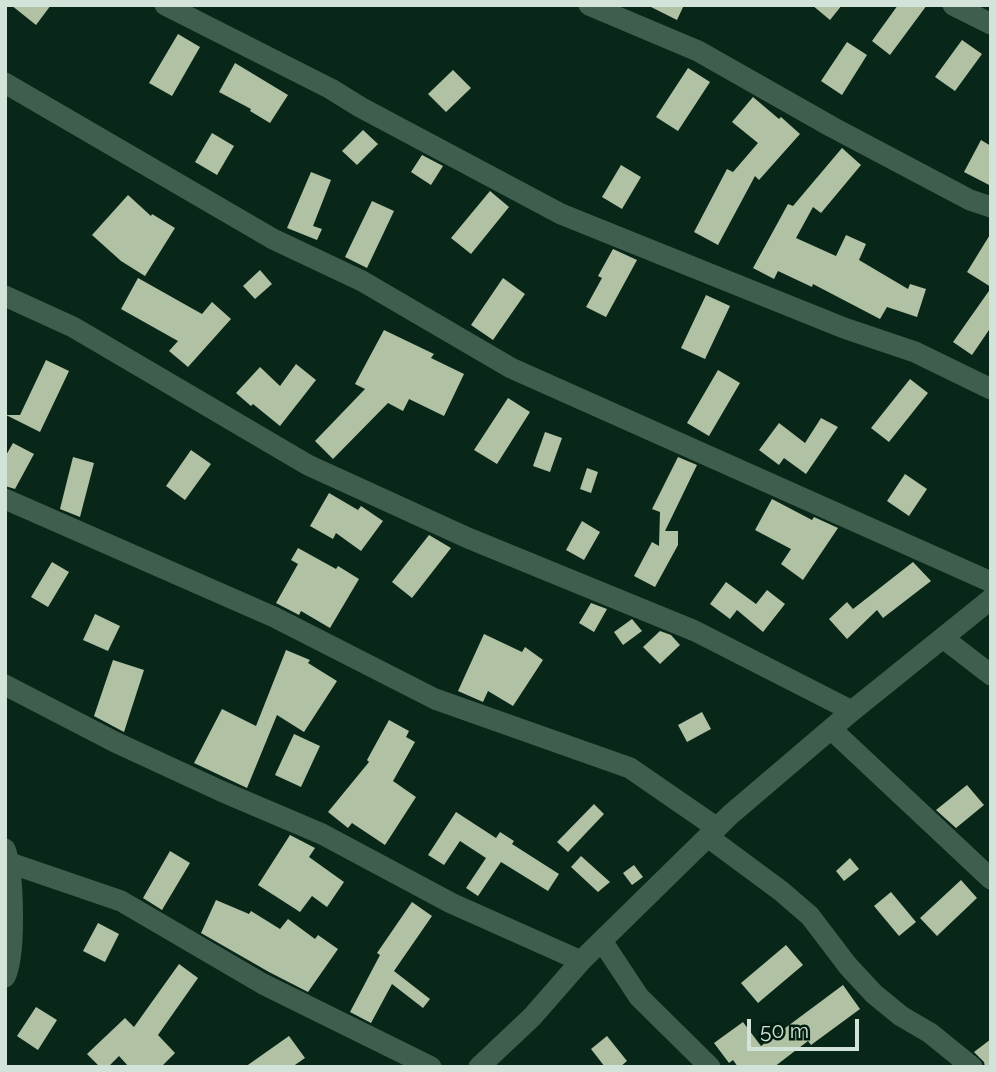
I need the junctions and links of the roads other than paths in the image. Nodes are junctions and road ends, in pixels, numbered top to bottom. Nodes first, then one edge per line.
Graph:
1 (164, 5) edge
2 (589, 5) edge
3 (953, 5) edge
4 (991, 24) edge
5 (5, 83) edge
6 (991, 207) edge
7 (5, 296) edge
8 (991, 389) edge
9 (5, 499) edge
10 (991, 583) edge
11 (991, 599) edge
12 (943, 638) junction
13 (991, 675) edge
14 (5, 685) edge
15 (852, 711) junction
16 (831, 729) junction
17 (713, 832) junction
18 (8, 856) edge
19 (991, 879) edge
20 (602, 941) junction
21 (581, 961) junction
22 (5, 977) edge
23 (431, 1067) edge
24 (479, 1067) edge
25 (710, 1067) edge
26 (972, 1067) edge

1 - 8 street
2 - 6 street
3 - 4 street
5 - 10 street
7 - 15 street
9 - 17 street
11 - 12 street
12 - 13 street
12 - 15 street
14 - 21 street
15 - 16 street
16 - 17 street
16 - 19 street
17 - 20 street
17 - 26 street
18 - 22 street
18 - 23 street
20 - 21 street
20 - 25 street
21 - 24 street

